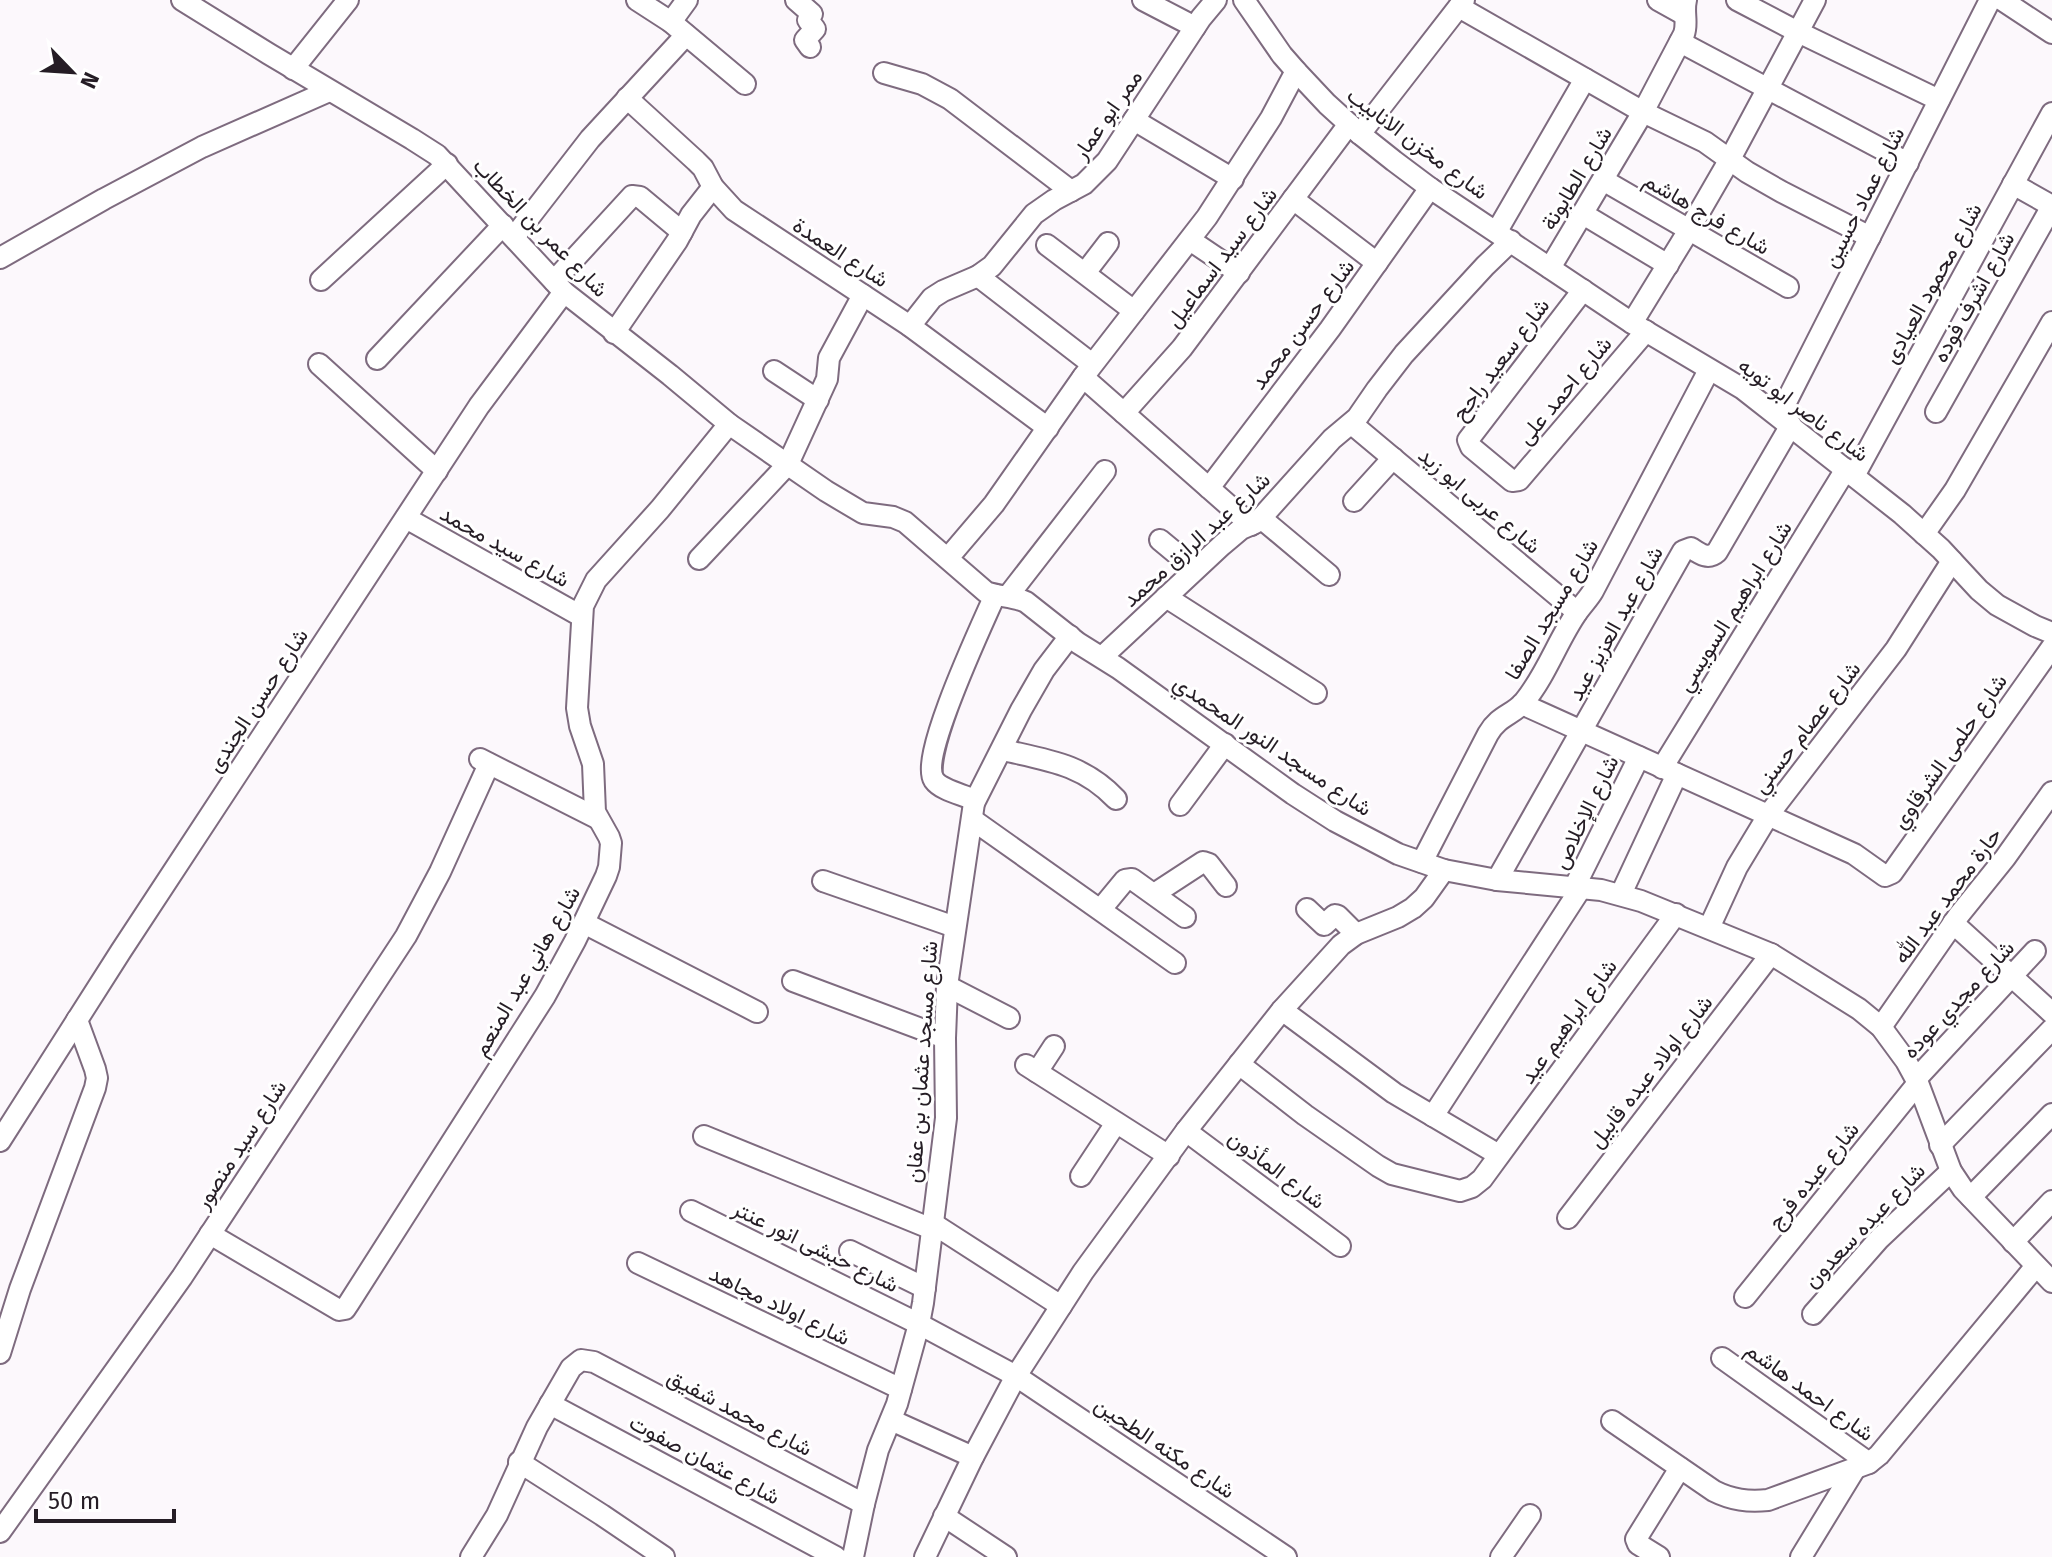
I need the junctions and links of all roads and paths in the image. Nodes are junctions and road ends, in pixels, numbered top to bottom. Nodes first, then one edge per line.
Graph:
1 (182, 0) edge
2 (348, 0) edge
3 (637, 0) edge
4 (687, 0) edge
5 (796, 0) edge
6 (1143, 0) edge
7 (1216, 0) edge
8 (1244, 0) edge
9 (1658, 0) edge
10 (1737, 0) edge
11 (1815, 0) edge
12 (1990, 0) edge
13 (2002, 0) edge
14 (1461, 3) edge
15 (1685, 8) edge
16 (1195, 27) junction
17 (679, 28) junction
18 (1798, 32) junction
19 (2052, 33) edge
20 (1680, 42) junction
21 (810, 47) dead end
22 (293, 69) junction
23 (1296, 71) junction
24 (884, 73) dead end
25 (1585, 79) junction
26 (745, 84) dead end
27 (1767, 90) junction
28 (329, 91) junction
29 (627, 98) junction
30 (1939, 100) junction
31 (1643, 112) junction
32 (2052, 113) edge
33 (1134, 120) junction
34 (1354, 129) junction
35 (1730, 159) junction
36 (1908, 163) junction
37 (447, 164) junction
38 (1233, 179) junction
39 (1603, 180) junction
40 (2013, 184) junction
41 (713, 187) junction
42 (1430, 188) junction
43 (1071, 191) junction
44 (1293, 199) junction
45 (2052, 206) edge
46 (1583, 214) junction
47 (1689, 230) junction
48 (509, 231) junction
49 (682, 232) junction
50 (1504, 236) junction
51 (1870, 237) junction
52 (1190, 240) junction
53 (1108, 243) dead end
54 (1047, 245) dead end
55 (0, 258) edge
56 (1377, 263) junction
57 (1668, 265) junction
58 (1550, 268) junction
59 (1085, 273) junction
60 (1239, 273) junction
61 (978, 276) junction
62 (321, 280) dead end
63 (559, 287) junction
64 (1788, 287) dead end
65 (1583, 290) junction
66 (863, 295) junction
67 (1134, 311) junction
68 (2052, 322) edge
69 (910, 326) junction
70 (1639, 327) junction
71 (614, 333) junction
72 (377, 359) dead end
73 (319, 364) dead end
74 (1088, 370) junction
75 (1709, 370) junction
76 (774, 371) dead end
77 (818, 400) junction
78 (1936, 412) dead end
79 (1124, 413) junction
80 (1785, 420) junction
81 (729, 424) junction
82 (1352, 424) junction
83 (1048, 428) junction
84 (1393, 458) junction
85 (788, 464) junction
86 (437, 471) junction
87 (1105, 471) dead end
88 (1850, 473) junction
89 (1519, 480) joint
90 (1209, 488) junction
91 (1354, 501) dead end
92 (406, 518) junction
93 (1256, 521) junction
94 (1924, 534) junction
95 (1160, 540) dead end
96 (948, 558) junction
97 (699, 559) dead end
98 (1952, 561) junction
99 (1195, 569) junction
100 (1329, 575) dead end
101 (1002, 595) junction
102 (1166, 597) junction
103 (1577, 612) junction
104 (581, 616) junction
105 (2052, 633) edge
106 (1070, 636) junction
107 (2052, 647) edge
108 (1102, 657) junction
109 (1316, 693) dead end
110 (1522, 704) junction
111 (1581, 731) junction
112 (1225, 744) junction
113 (1003, 750) junction
114 (1639, 757) junction
115 (1670, 771) junction
116 (2052, 792) edge
117 (1116, 799) dead end
118 (1180, 805) dead end
119 (974, 811) junction
120 (1769, 814) junction
121 (597, 818) junction
122 (1422, 862) junction
123 (1444, 870) junction
124 (1497, 880) junction
125 (823, 881) dead end
126 (1226, 886) dead end
127 (1578, 888) junction
128 (1154, 894) junction
129 (1621, 894) junction
130 (1101, 909) junction
131 (1307, 909) dead end
132 (1676, 914) junction
133 (1185, 917) dead end
134 (584, 923) junction
135 (1953, 923) junction
136 (955, 927) junction
137 (1709, 928) junction
138 (1356, 934) junction
139 (2035, 951) dead end
140 (1771, 954) junction
141 (1175, 963) dead end
142 (2012, 976) junction
143 (793, 981) dead end
144 (947, 986) junction
145 (1282, 1010) junction
146 (757, 1012) dead end
147 (2052, 1013) edge
148 (1009, 1018) dead end
149 (77, 1020) junction
150 (1881, 1027) junction
151 (2052, 1029) edge
152 (945, 1038) junction
153 (1054, 1046) dead end
154 (1239, 1064) junction
155 (1917, 1081) junction
156 (2052, 1114) edge
157 (1433, 1116) junction
158 (1116, 1123) junction
159 (1186, 1131) junction
160 (704, 1136) dead end
161 (0, 1141) edge
162 (1940, 1145) junction
163 (1499, 1155) junction
164 (1169, 1156) junction
165 (1951, 1171) junction
166 (1081, 1176) dead end
167 (1971, 1197) junction
168 (2052, 1201) edge
169 (691, 1211) dead end
170 (1568, 1218) dead end
171 (932, 1226) junction
172 (210, 1234) junction
173 (2013, 1242) junction
174 (1340, 1246) dead end
175 (850, 1251) dead end
176 (638, 1263) dead end
177 (2047, 1277) edge
178 (925, 1288) junction
179 (1745, 1297) dead end
180 (1061, 1306) junction
181 (1813, 1314) dead end
182 (919, 1324) junction
183 (0, 1353) edge
184 (1722, 1358) dead end
185 (1016, 1376) junction
186 (901, 1389) junction
187 (550, 1404) junction
188 (891, 1420) junction
189 (1612, 1421) dead end
190 (973, 1457) junction
191 (519, 1462) junction
192 (1862, 1465) junction
193 (1680, 1468) junction
194 (864, 1504) junction
195 (1530, 1515) dead end
196 (944, 1516) junction
197 (0, 1532) edge
198 (471, 1557) edge
199 (664, 1557) edge
200 (836, 1557) edge
201 (853, 1557) edge
202 (925, 1557) edge
203 (1006, 1557) edge
204 (1286, 1557) edge
205 (1501, 1557) edge
206 (1659, 1557) edge
207 (1801, 1557) edge

1 - 22 street, شارع عمر بن الخطاب
2 - 22 street
3 - 17 street
4 - 17 street
5 - 21 street
6 - 16 street
7 - 16 street, ممر ابو عمار
8 - 23 street, شارع مخزن الانابيب
9 - 15 street
10 - 18 street
11 - 18 street, شارع احمد على
12 - 30 street, شارع عماد حسين
13 - 19 street
14 - 25 street
14 - 34 street, شارع سيد اسماعيل
15 - 20 street, شارع الطابونة
16 - 33 street, ممر ابو عمار
17 - 26 street
17 - 29 street
18 - 27 street, شارع احمد على
18 - 30 street
20 - 27 street
20 - 31 street, شارع الطابونة
22 - 28 street, شارع عمر بن الخطاب
23 - 34 street, شارع مخزن الانابيب
23 - 38 street
24 - 43 street
25 - 31 street
25 - 50 street, شارع عبد الرازق محمد
27 - 35 street, شارع احمد على
27 - 36 street
28 - 37 street, شارع عمر بن الخطاب
28 - 55 street
29 - 41 street, شارع العمدة
29 - 48 street
30 - 36 street, شارع عماد حسين
31 - 35 street
31 - 39 street, شارع الطابونة
32 - 40 street, شارع محمود العيادى
33 - 38 street
33 - 43 street, ممر ابو عمار
34 - 42 street, شارع مخزن الانابيب
34 - 44 street, شارع سيد اسماعيل
35 - 47 street, شارع احمد على
35 - 51 street
36 - 51 street, شارع عماد حسين
37 - 48 street, شارع عمر بن الخطاب
37 - 62 street
38 - 52 street
39 - 46 street, شارع الطابونة
39 - 47 street, شارع فرج هاشم
40 - 45 street
40 - 88 street, شارع محمود العيادى
41 - 49 street
41 - 66 street, شارع العمدة
42 - 50 street, شارع مخزن الانابيب
42 - 56 street, شارع حسن محمد
43 - 61 street, ممر ابو عمار
44 - 56 street
44 - 60 street, شارع سيد اسماعيل
45 - 78 street, شارع اشرف فوده
46 - 57 street
46 - 58 street, شارع الطابونة
47 - 57 street, شارع احمد على
47 - 64 street, شارع فرج هاشم
48 - 63 street, شارع عمر بن الخطاب
48 - 72 street
49 - 63 street, شارع حسن الجندى
49 - 71 street
50 - 58 street, شارع ناصر ابو تويه
50 - 82 street, شارع عبد الرازق محمد
51 - 80 street, شارع عماد حسين
52 - 60 street
52 - 67 street
53 - 59 street
54 - 59 street
56 - 90 street, شارع حسن محمد
57 - 70 street, شارع احمد على
58 - 65 street, شارع ناصر ابو تويه
59 - 67 street
60 - 79 street, شارع سيد اسماعيل
61 - 69 street, ممر ابو عمار
61 - 74 street
63 - 71 street, شارع عمر بن الخطاب
63 - 86 street, شارع حسن الجندى
65 - 70 street, شارع ناصر ابو تويه
65 - 89 street, شارع سعيد راجح
66 - 69 street, شارع العمدة
66 - 77 street
67 - 74 street
68 - 94 street
69 - 83 street, شارع العمدة
70 - 75 street, شارع ناصر ابو تويه
70 - 89 street, شارع احمد على
71 - 81 street, شارع عمر بن الخطاب
73 - 86 street
74 - 79 street
74 - 83 street
75 - 80 street, شارع ناصر ابو تويه
75 - 103 street, شارع مسجد الصفا
76 - 77 street
77 - 85 street
79 - 90 street
80 - 88 street, شارع ناصر ابو تويه
80 - 111 street, شارع عبد العزيز عيد
81 - 85 street, شارع عمر بن الخطاب
81 - 104 street, شارع هاني عبد المنعم
82 - 84 street, شارع عربى ابو زيد
82 - 93 street, شارع عبد الرازق محمد
83 - 96 street
84 - 91 street
84 - 103 street, شارع عربى ابو زيد
85 - 96 street, شارع مسجد النور المحمدي
85 - 97 street
86 - 92 street, شارع حسن الجندى
87 - 101 street
88 - 94 street, شارع ناصر ابو تويه
88 - 115 street, شارع ابراهيم السويسي
90 - 93 street
92 - 104 street, شارع سيد محمد
92 - 149 street, شارع حسن الجندى
93 - 99 street, شارع عبد الرازق محمد
93 - 100 street
94 - 98 street, شارع ناصر ابو تويه
95 - 99 street
96 - 101 street, شارع مسجد النور المحمدي
98 - 105 street, شارع ناصر ابو تويه
98 - 120 street, شارع عصام حسني
99 - 102 street, شارع عبد الرازق محمد
101 - 106 street, شارع مسجد النور المحمدي
101 - 119 street
102 - 108 street, شارع عبد الرازق محمد
102 - 109 street
103 - 110 street, شارع مسجد الصفا
104 - 121 street, شارع هاني عبد المنعم
106 - 108 street, شارع مسجد النور المحمدي
106 - 113 street, شارع مسجد عثمان بن عفان
107 - 120 street, شارع حلمى الشرقاوي
108 - 112 street, شارع مسجد النور المحمدي
110 - 111 street
110 - 122 street, شارع مسجد الصفا
111 - 114 street
111 - 124 street, شارع عبد العزيز عيد
112 - 118 street
112 - 122 street, شارع مسجد النور المحمدي
113 - 117 street
113 - 119 street, شارع مسجد عثمان بن عفان
114 - 115 street
114 - 127 street, شارع الإخلاص
115 - 120 street
115 - 129 street, شارع ابراهيم السويسي
116 - 135 street, حارة محمد عبد الله
119 - 130 street
119 - 136 street, شارع مسجد عثمان بن عفان
120 - 137 street, شارع عصام حسني
121 - 134 street, شارع هاني عبد المنعم
121 - 172 street, شارع سيد منصور
122 - 123 street, شارع مسجد النور المحمدي
123 - 124 street, شارع مسجد النور المحمدي
123 - 138 street
124 - 127 street, شارع مسجد النور المحمدي
125 - 136 street
126 - 128 street
127 - 129 street, شارع مسجد النور المحمدي
127 - 157 street, شارع الإخلاص
128 - 130 street
128 - 133 street
129 - 132 street, شارع مسجد النور المحمدي
130 - 141 street
131 - 138 street
132 - 137 street, شارع مسجد النور المحمدي
132 - 163 street, شارع ابراهيم عيد
134 - 146 street
134 - 172 street, شارع هاني عبد المنعم
135 - 142 street
135 - 150 street, حارة محمد عبد الله
136 - 144 street, شارع مسجد عثمان بن عفان
137 - 140 street, شارع مسجد النور المحمدي
138 - 145 street
139 - 142 street, شارع مجدي عوده
140 - 150 street, شارع مسجد النور المحمدي
140 - 170 street, شارع اولاد عبده قابيل
142 - 147 street
142 - 155 street, شارع مجدي عوده
143 - 152 street
144 - 148 street
144 - 152 street, شارع مسجد عثمان بن عفان
145 - 154 street
145 - 157 street
149 - 161 street, شارع حسن الجندى
149 - 183 street
150 - 155 street, شارع مسجد النور المحمدي
151 - 162 street
152 - 171 street, شارع مسجد عثمان بن عفان
153 - 158 street
154 - 159 street
154 - 163 street, شارع ابراهيم عيد
155 - 162 street, شارع مسجد النور المحمدي
155 - 179 street, شارع عبده فرج
156 - 167 street
157 - 163 street
158 - 164 street
158 - 166 street
159 - 164 street
159 - 174 street, شارع المأذون
160 - 171 street
162 - 165 street, شارع مسجد النور المحمدي
164 - 180 street
165 - 167 street, شارع مسجد النور المحمدي
165 - 181 street, شارع عبده سعدون
167 - 173 street, شارع مسجد النور المحمدي
168 - 173 street
169 - 182 street, شارع حبشى انور عنتر
171 - 178 street, شارع مسجد عثمان بن عفان
171 - 180 street
172 - 197 street, شارع سيد منصور
173 - 177 street, شارع مسجد النور المحمدي
175 - 178 street
176 - 186 street, شارع اولاد مجاهد
177 - 192 street
178 - 182 street, شارع مسجد عثمان بن عفان
180 - 185 street
182 - 185 street, شارع حبشى انور عنتر
182 - 186 street, شارع مسجد عثمان بن عفان
184 - 192 street, شارع احمد هاشم
185 - 190 street
185 - 204 street, شارع مكنه الطحين
186 - 188 street, شارع مسجد عثمان بن عفان
187 - 191 street
187 - 194 street, شارع محمد شفيق
187 - 200 street, شارع عثمان صفوت
188 - 190 street
188 - 194 street, شارع مسجد عثمان بن عفان
189 - 193 street
190 - 196 street
191 - 198 street
191 - 199 street
192 - 193 street
192 - 207 street
193 - 206 street
194 - 201 street, شارع مسجد عثمان بن عفان
195 - 205 street
196 - 202 street
196 - 203 street

